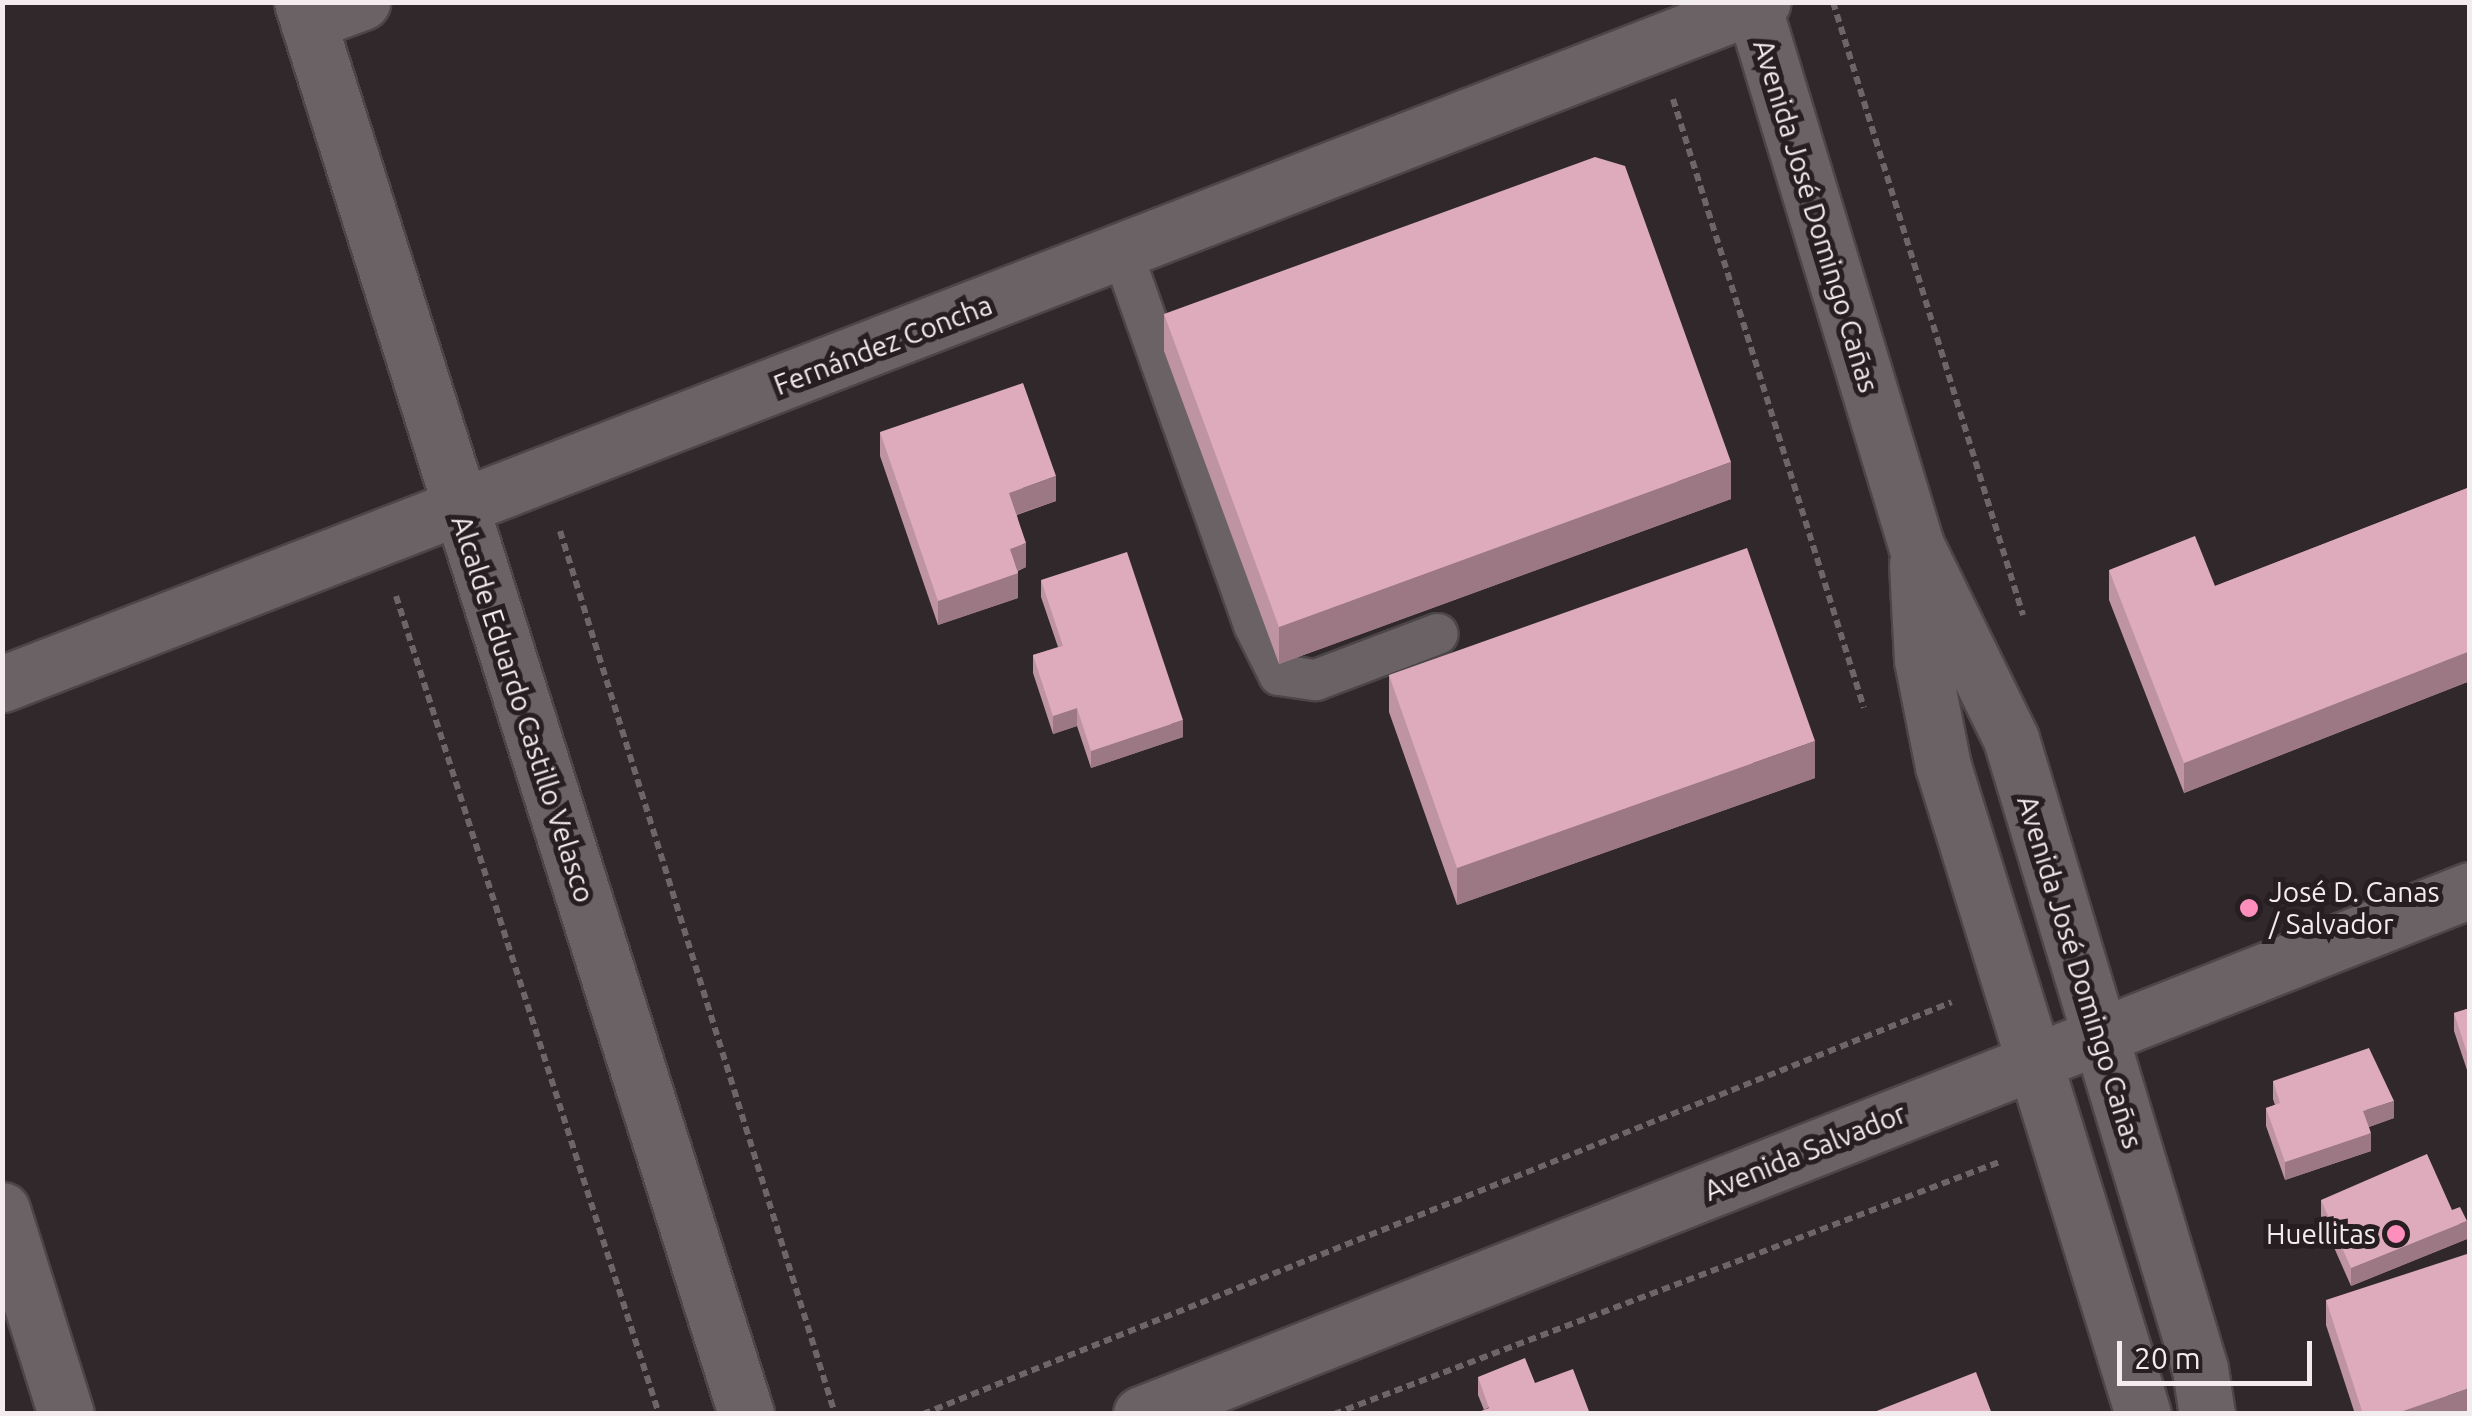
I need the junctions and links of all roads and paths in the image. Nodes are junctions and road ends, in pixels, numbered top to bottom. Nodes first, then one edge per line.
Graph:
1 (362, 2) edge
2 (1756, 4) edge
3 (305, 12) edge
4 (1656, 44) junction
5 (1122, 252) junction
6 (544, 478) junction
7 (459, 510) junction
8 (378, 541) junction
9 (1916, 545) junction
10 (1438, 634) edge
11 (2, 684) edge
12 (1868, 719) dead end
13 (2470, 890) edge
14 (1950, 982) dead end
15 (2100, 1036) junction
16 (2035, 1061) junction
17 (2058, 1140) junction
18 (2, 1210) edge
19 (66, 1414) edge
20 (659, 1414) edge
21 (746, 1414) edge
22 (835, 1414) edge
23 (923, 1414) edge
24 (1141, 1414) edge
25 (1334, 1414) edge
26 (2142, 1414) edge
27 (2207, 1414) edge

1 - 3 street
2 - 4 street, Fernández Concha
2 - 9 street, Avenida José Domingo Cañas
3 - 7 street, Alcalde Eduardo Castillo Velasco
4 - 5 street, Fernández Concha
4 - 12 path
5 - 6 street, Fernández Concha
5 - 10 lane
6 - 7 street, Fernández Concha
6 - 22 path
7 - 8 street, Fernández Concha
7 - 21 street, Alcalde Eduardo Castillo Velasco
8 - 11 street, Fernández Concha
8 - 20 path
9 - 15 street, Avenida José Domingo Cañas
9 - 16 street, Avenida José Domingo Cañas
13 - 15 street, Avenida Salvador
14 - 23 path
15 - 16 street, Avenida Salvador
15 - 27 street, Avenida José Domingo Cañas
16 - 17 street, Avenida José Domingo Cañas
16 - 24 street, Avenida Salvador
17 - 25 path
17 - 26 street, Avenida José Domingo Cañas
18 - 19 street

